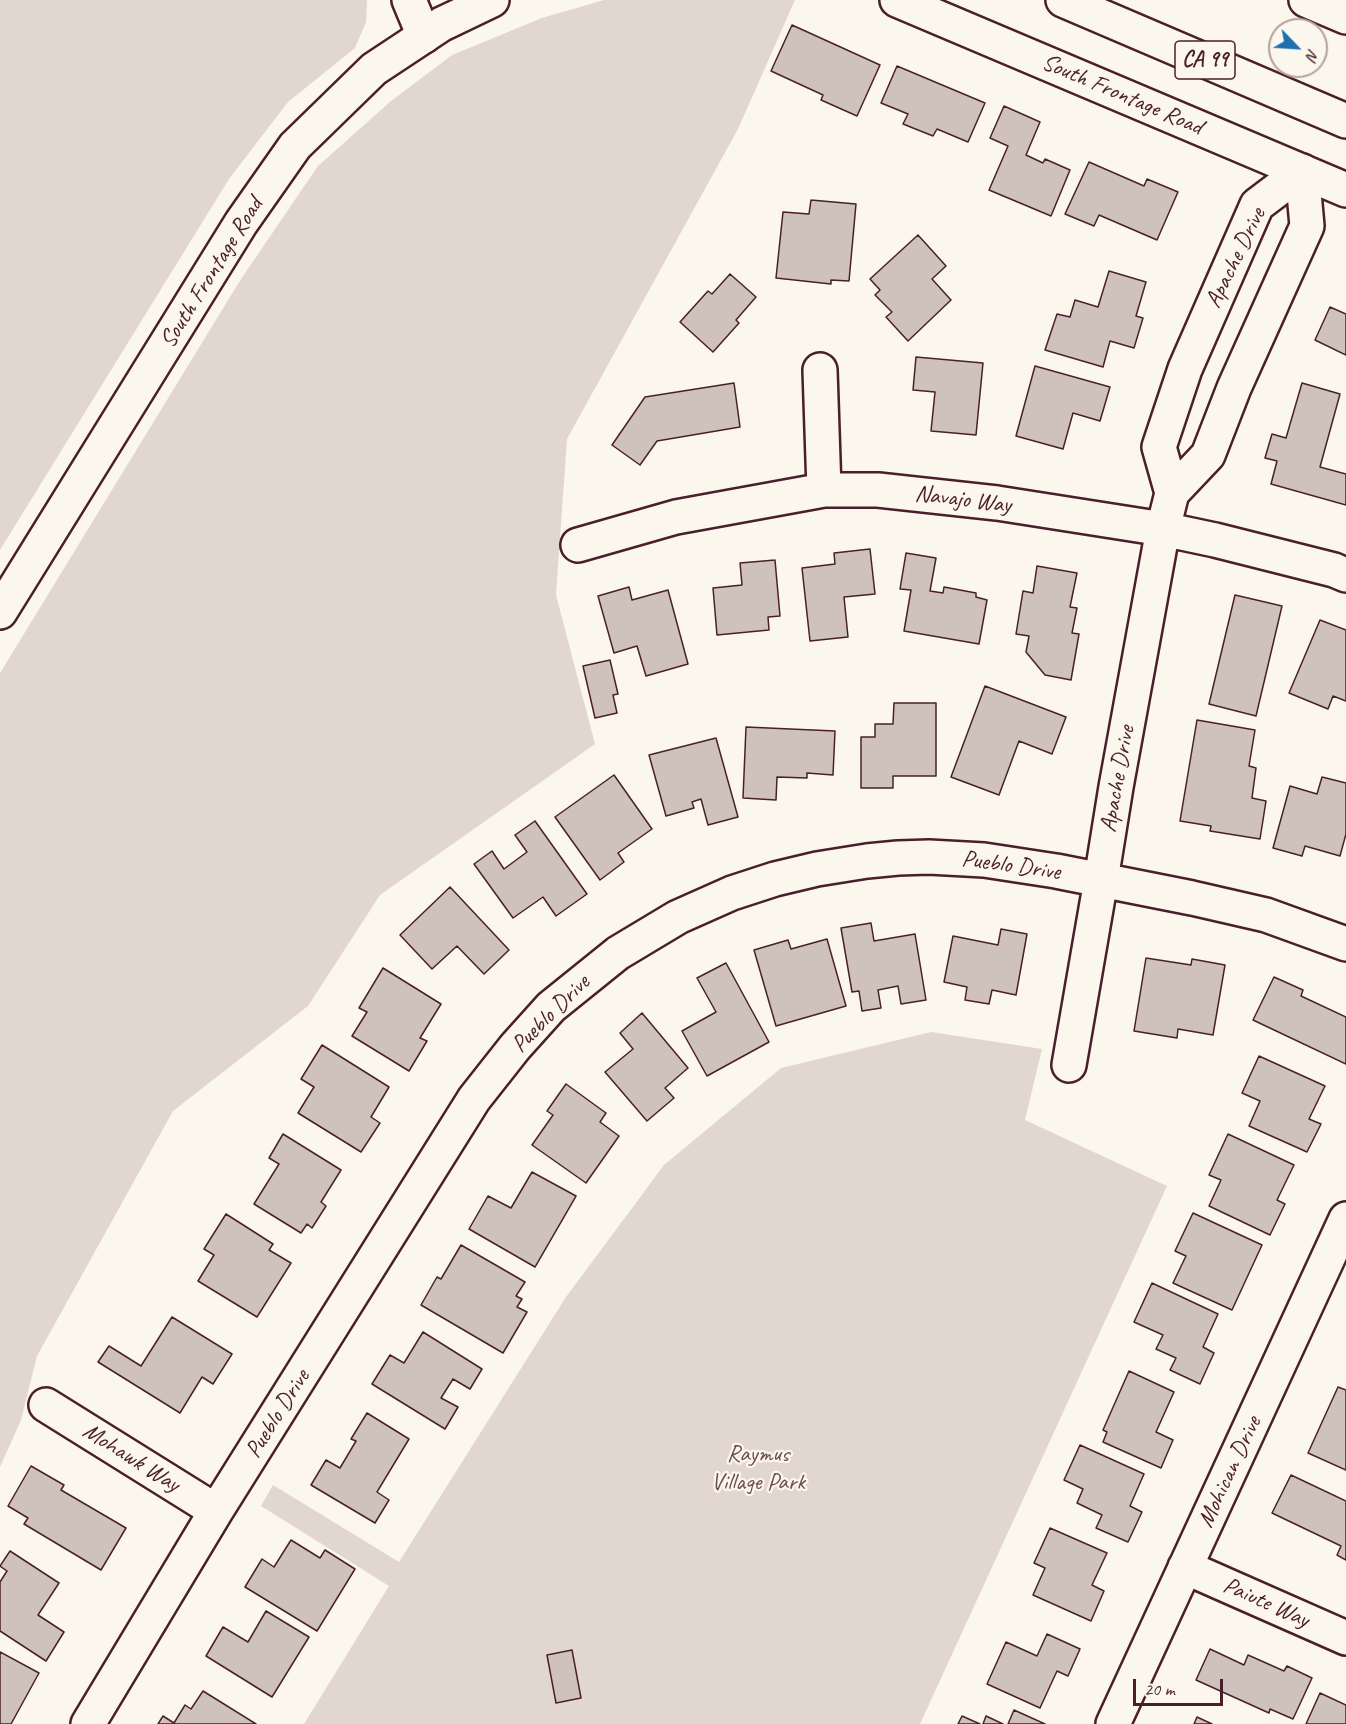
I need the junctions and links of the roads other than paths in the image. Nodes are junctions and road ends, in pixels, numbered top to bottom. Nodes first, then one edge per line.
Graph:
1 (409, 0) edge
2 (492, 0) edge
3 (897, 0) edge
4 (1063, 0) edge
5 (1306, 0) edge
6 (1346, 17) edge
7 (424, 36) junction
8 (1346, 121) edge
9 (1302, 171) junction
10 (1346, 190) edge
11 (820, 370) dead end
12 (824, 490) junction
13 (1172, 493) junction
14 (1162, 530) junction
15 (578, 545) dead end
16 (1346, 575) edge
17 (0, 612) edge
18 (1101, 880) junction
19 (1346, 944) edge
20 (1069, 1065) dead end
21 (1346, 1219) edge
22 (46, 1405) dead end
23 (216, 1511) junction
24 (1185, 1567) junction
25 (1346, 1638) edge
26 (88, 1724) edge
27 (1113, 1724) edge

1 - 7 main road
2 - 7 main road, South Frontage Road
3 - 9 main road, South Frontage Road
4 - 8 main road, CA 99
5 - 6 main road
7 - 17 main road, South Frontage Road
9 - 10 main road, South Frontage Road
9 - 13 main road, Apache Drive
9 - 13 main road, Apache Drive
11 - 12 main road
12 - 14 main road, Navajo Way
12 - 15 main road, Navajo Way
13 - 14 main road, Apache Drive
14 - 16 main road, Navajo Way
14 - 18 main road, Apache Drive
18 - 19 main road, Pueblo Drive
18 - 20 main road, Apache Drive
18 - 23 main road, Pueblo Drive
21 - 24 main road, Mohican Drive
22 - 23 main road, Mohawk Way
23 - 26 main road, Pueblo Drive
24 - 25 main road, Paiute Way
24 - 27 main road, Mohican Drive

